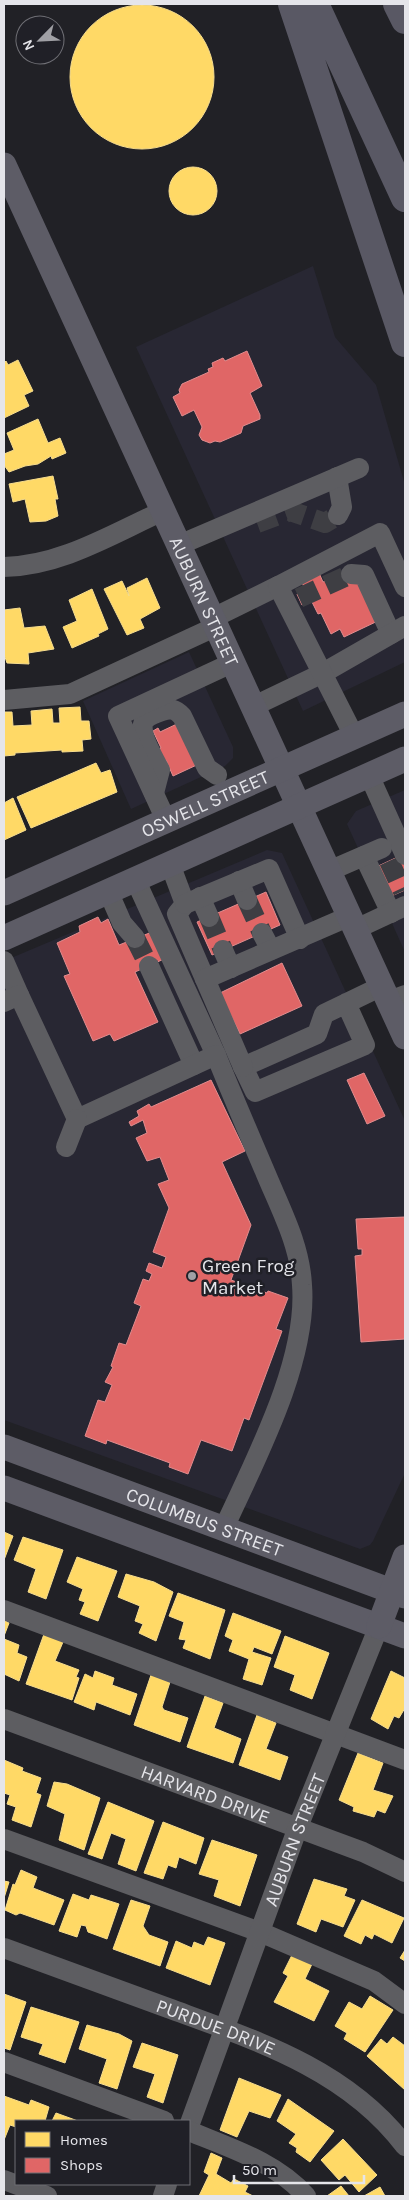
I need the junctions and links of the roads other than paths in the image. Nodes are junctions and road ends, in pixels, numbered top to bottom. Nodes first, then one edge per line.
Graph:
1 (292, 4) edge
2 (315, 4) edge
3 (398, 4) edge
4 (405, 20) edge
5 (4, 165) edge
6 (405, 198) edge
7 (405, 343) edge
8 (358, 468) dead end
9 (337, 477) junction
10 (163, 511) junction
11 (338, 515) dead end
12 (234, 521) junction
13 (257, 523) tunnel mouth
14 (179, 545) junction
15 (4, 567) edge
16 (351, 574) dead end
17 (405, 587) edge
18 (288, 595) junction
19 (215, 622) junction
20 (398, 630) edge
21 (234, 662) junction
22 (323, 674) junction
23 (177, 688) junction
24 (4, 700) edge
25 (254, 706) junction
26 (405, 714) edge
27 (354, 736) junction
28 (405, 759) edge
29 (283, 767) junction
30 (369, 775) junction
31 (221, 784) junction
32 (154, 792) junction
33 (299, 806) junction
34 (166, 820) junction
35 (391, 850) edge
36 (170, 864) junction
37 (329, 871) junction
38 (135, 879) junction
39 (238, 881) junction
40 (108, 891) junction
41 (4, 894) edge
42 (247, 900) tunnel mouth
43 (193, 901) junction
44 (401, 901) edge
45 (209, 917) tunnel mouth
46 (353, 922) junction
47 (4, 938) edge
48 (135, 938) tunnel mouth
49 (300, 939) junction
50 (4, 961) edge
51 (149, 966) tunnel mouth
52 (205, 979) junction
53 (392, 994) edge
54 (12, 999) edge
55 (346, 1003) junction
56 (405, 1036) edge
57 (216, 1055) junction
58 (194, 1065) junction
59 (243, 1067) junction
60 (76, 1119) junction
61 (66, 1147) dead end
62 (4, 1447) edge
63 (4, 1488) edge
64 (224, 1528) junction
65 (405, 1557) edge
66 (399, 1594) edge
67 (4, 1610) edge
68 (379, 1626) junction
69 (405, 1636) edge
70 (4, 1719) edge
71 (336, 1733) junction
72 (405, 1760) edge
73 (298, 1827) junction
74 (4, 1839) edge
75 (405, 1872) edge
76 (260, 1932) junction
77 (4, 1948) edge
78 (405, 2004) edge
79 (224, 2029) junction
80 (4, 2062) edge
81 (161, 2120) edge
82 (190, 2123) edge
83 (190, 2130) edge
84 (405, 2146) edge
85 (17, 2185) edge
86 (47, 2196) edge
87 (306, 2196) edge

1 - 7 highway
2 - 6 highway
3 - 4 highway
5 - 10 main road, AUBURN STREET
8 - 9 street
9 - 11 street
9 - 12 street
10 - 14 main road, AUBURN STREET
10 - 15 street
12 - 13 street
12 - 14 street
14 - 19 main road, AUBURN STREET
16 - 20 street
17 - 18 street
18 - 19 street
18 - 22 street
19 - 21 main road, AUBURN STREET
19 - 24 street
20 - 22 street
21 - 23 street
21 - 25 main road, AUBURN STREET
22 - 25 street
22 - 27 street
23 - 31 street
23 - 32 street
25 - 29 main road, AUBURN STREET
26 - 27 main road, OSWELL STREET
27 - 29 main road, OSWELL STREET
28 - 30 main road
29 - 31 main road, OSWELL STREET
29 - 33 main road, AUBURN STREET
30 - 33 main road
30 - 35 street
31 - 32 street
31 - 34 main road, OSWELL STREET
32 - 34 street
33 - 36 main road
33 - 37 main road, AUBURN STREET
34 - 41 main road, OSWELL STREET
35 - 37 street
35 - 44 street
36 - 38 main road
36 - 43 street
37 - 46 main road, AUBURN STREET
38 - 40 main road
38 - 57 street
39 - 42 street
39 - 43 street
39 - 49 street
40 - 47 main road
40 - 48 street
43 - 45 street
43 - 52 street
44 - 46 street
46 - 49 street
46 - 53 main road, AUBURN STREET
49 - 52 street
50 - 54 street
51 - 58 street
52 - 59 street
53 - 55 street
53 - 56 main road, AUBURN STREET
54 - 60 street
55 - 59 street
55 - 59 street
57 - 58 street
57 - 64 street
58 - 60 street
60 - 61 street
62 - 64 main road, COLUMBUS STREET
63 - 68 main road, COLUMBUS STREET
64 - 66 main road, COLUMBUS STREET
65 - 66 main road, AUBURN STREET
66 - 68 main road, AUBURN STREET
67 - 71 street
68 - 69 main road, COLUMBUS STREET
68 - 71 street, AUBURN STREET
70 - 73 street, HARVARD DRIVE
71 - 72 street
71 - 73 street, AUBURN STREET
73 - 75 street, HARVARD DRIVE
73 - 76 street, AUBURN STREET
74 - 76 street
76 - 78 street
76 - 79 street, AUBURN STREET
77 - 79 street, PURDUE DRIVE
79 - 82 street, AUBURN STREET
79 - 84 street, PURDUE DRIVE
80 - 81 street
83 - 87 street
85 - 86 street

